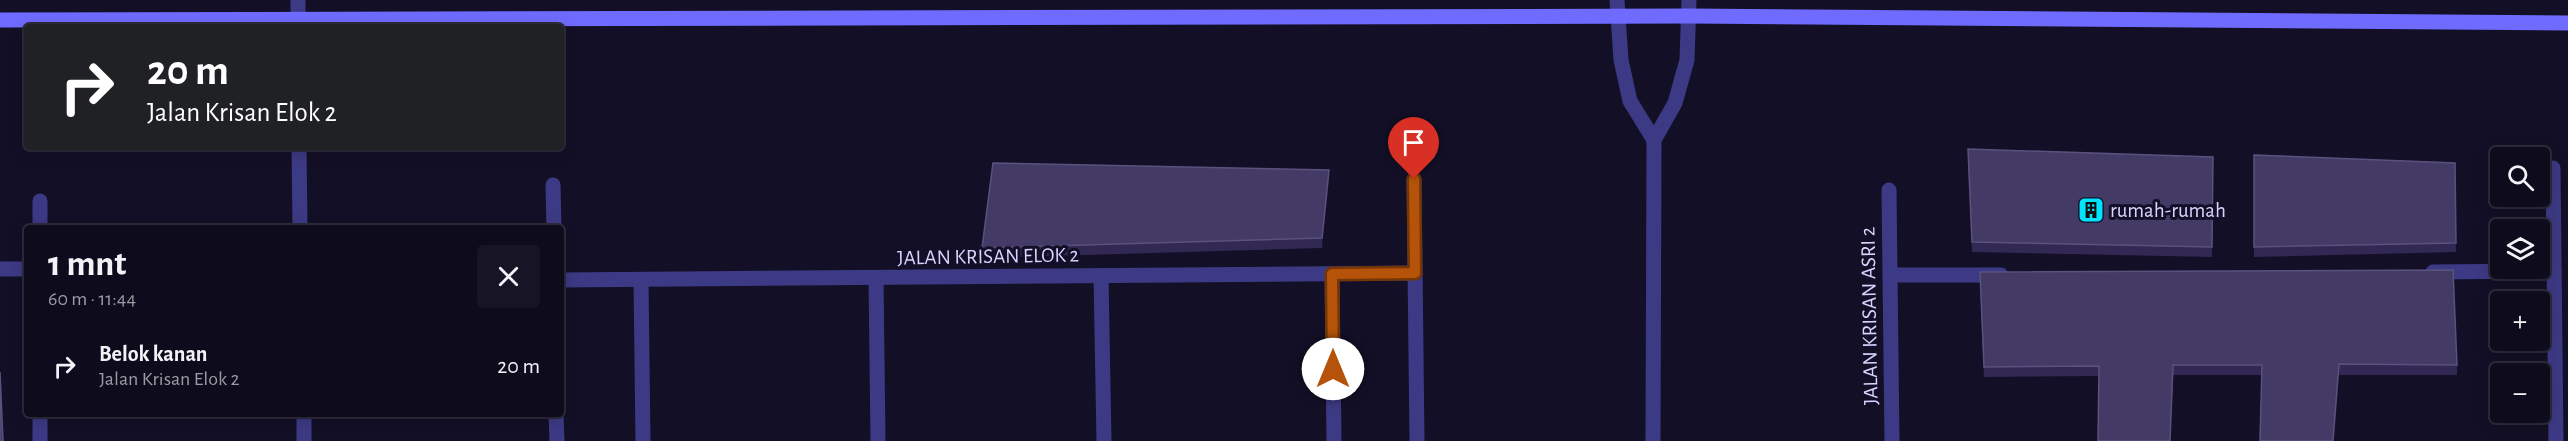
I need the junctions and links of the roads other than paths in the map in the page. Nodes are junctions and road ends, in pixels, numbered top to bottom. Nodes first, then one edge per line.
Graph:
1 (298, 0) edge
2 (1617, 0) edge
3 (1689, 0) edge
4 (1689, 16) junction
5 (1617, 17) junction
6 (0, 20) edge
7 (298, 23) edge
8 (2568, 23) edge
9 (1654, 140) junction
10 (299, 150) edge
11 (2553, 168) dead end
12 (1414, 179) dead end
13 (553, 185) dead end
14 (1889, 190) dead end
15 (40, 201) dead end
16 (40, 225) edge
17 (300, 225) edge
18 (554, 225) edge
19 (0, 269) edge
20 (24, 269) edge
21 (2554, 271) junction
22 (2412, 272) edge
23 (1415, 273) junction
24 (1332, 274) junction
25 (1890, 275) junction
26 (2020, 275) edge
27 (1101, 276) junction
28 (876, 278) junction
29 (564, 280) edge
30 (641, 280) junction
31 (40, 417) edge
32 (304, 417) edge
33 (556, 417) edge
34 (40, 441) edge
35 (304, 441) edge
36 (556, 441) edge
37 (643, 441) edge
38 (878, 441) edge
39 (1104, 441) edge
40 (1334, 441) edge
41 (1418, 441) edge
42 (1653, 441) edge
43 (1892, 441) edge
44 (2556, 441) edge

1 - 7 street
2 - 5 street
3 - 4 street
4 - 5 street
4 - 8 street
4 - 9 street
5 - 7 street
5 - 9 street
6 - 7 street
9 - 42 street
10 - 17 street
11 - 21 street
12 - 23 street
13 - 18 street
14 - 25 street, JALAN KRISAN ASRI 2
15 - 16 street
19 - 20 street
21 - 22 street
21 - 44 street
23 - 24 street, JALAN KRISAN ELOK 2
23 - 41 street
24 - 27 street, JALAN KRISAN ELOK 2
24 - 40 street
25 - 26 street
25 - 43 street, JALAN KRISAN ASRI 2
27 - 28 street, JALAN KRISAN ELOK 2
27 - 39 street
28 - 30 street, JALAN KRISAN ELOK 2
28 - 38 street
29 - 30 street, JALAN KRISAN ELOK 2
30 - 37 street
31 - 34 street
32 - 35 street
33 - 36 street

